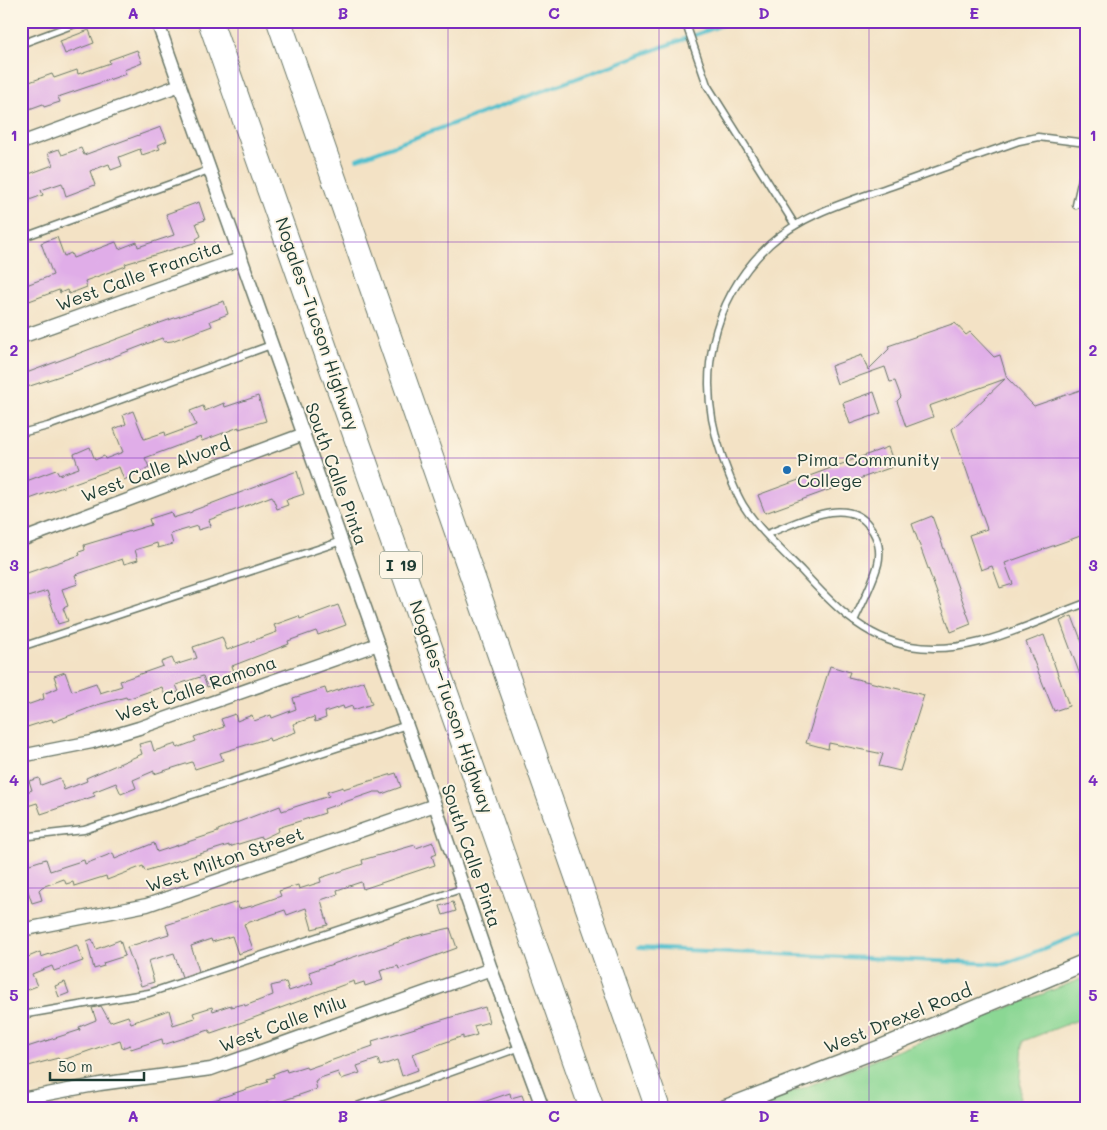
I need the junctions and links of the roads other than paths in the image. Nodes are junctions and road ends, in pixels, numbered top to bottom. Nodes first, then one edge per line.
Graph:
1 (83, 21) edge
2 (157, 21) edge
3 (210, 21) edge
4 (279, 21) edge
5 (685, 21) edge
6 (21, 44) edge
7 (180, 85) junction
8 (21, 143) edge
9 (1086, 143) edge
10 (1086, 161) edge
11 (210, 170) junction
12 (1076, 205) dead end
13 (796, 226) junction
14 (21, 238) edge
15 (240, 259) junction
16 (21, 337) edge
17 (271, 345) junction
18 (21, 434) edge
19 (304, 434) junction
20 (767, 534) junction
21 (21, 540) edge
22 (342, 541) junction
23 (1086, 603) edge
24 (854, 621) junction
25 (378, 644) junction
26 (21, 648) edge
27 (407, 725) junction
28 (21, 756) edge
29 (435, 805) junction
30 (21, 837) edge
31 (464, 888) junction
32 (21, 930) edge
33 (1086, 962) edge
34 (491, 969) junction
35 (21, 1015) edge
36 (521, 1047) junction
37 (21, 1099) edge
38 (349, 1109) edge
39 (543, 1109) edge
40 (592, 1109) edge
41 (658, 1109) edge
42 (723, 1109) edge

1 - 6 lane
2 - 7 street, South Calle Pinta
3 - 40 highway, Nogales–Tucson Highway / I 19
4 - 41 highway
5 - 13 lane
7 - 8 street
7 - 11 street, South Calle Pinta
9 - 13 lane
10 - 12 lane
11 - 14 lane
11 - 15 street, South Calle Pinta
13 - 20 lane
15 - 16 street, West Calle Francita
15 - 17 street, South Calle Pinta
17 - 18 lane
17 - 19 street, South Calle Pinta
19 - 21 street, West Calle Alvord
19 - 22 street, South Calle Pinta
20 - 24 lane
20 - 24 lane
22 - 25 street, South Calle Pinta
22 - 26 lane
23 - 24 lane
25 - 27 street, South Calle Pinta
25 - 28 street, West Calle Ramona
27 - 29 street, South Calle Pinta
27 - 30 lane
29 - 31 street, South Calle Pinta
29 - 32 street, West Milton Street
31 - 34 street, South Calle Pinta
31 - 35 lane
33 - 42 street, West Drexel Road
34 - 36 street, South Calle Pinta
34 - 37 street, West Calle Milu
36 - 38 lane
36 - 39 street, South Calle Pinta

